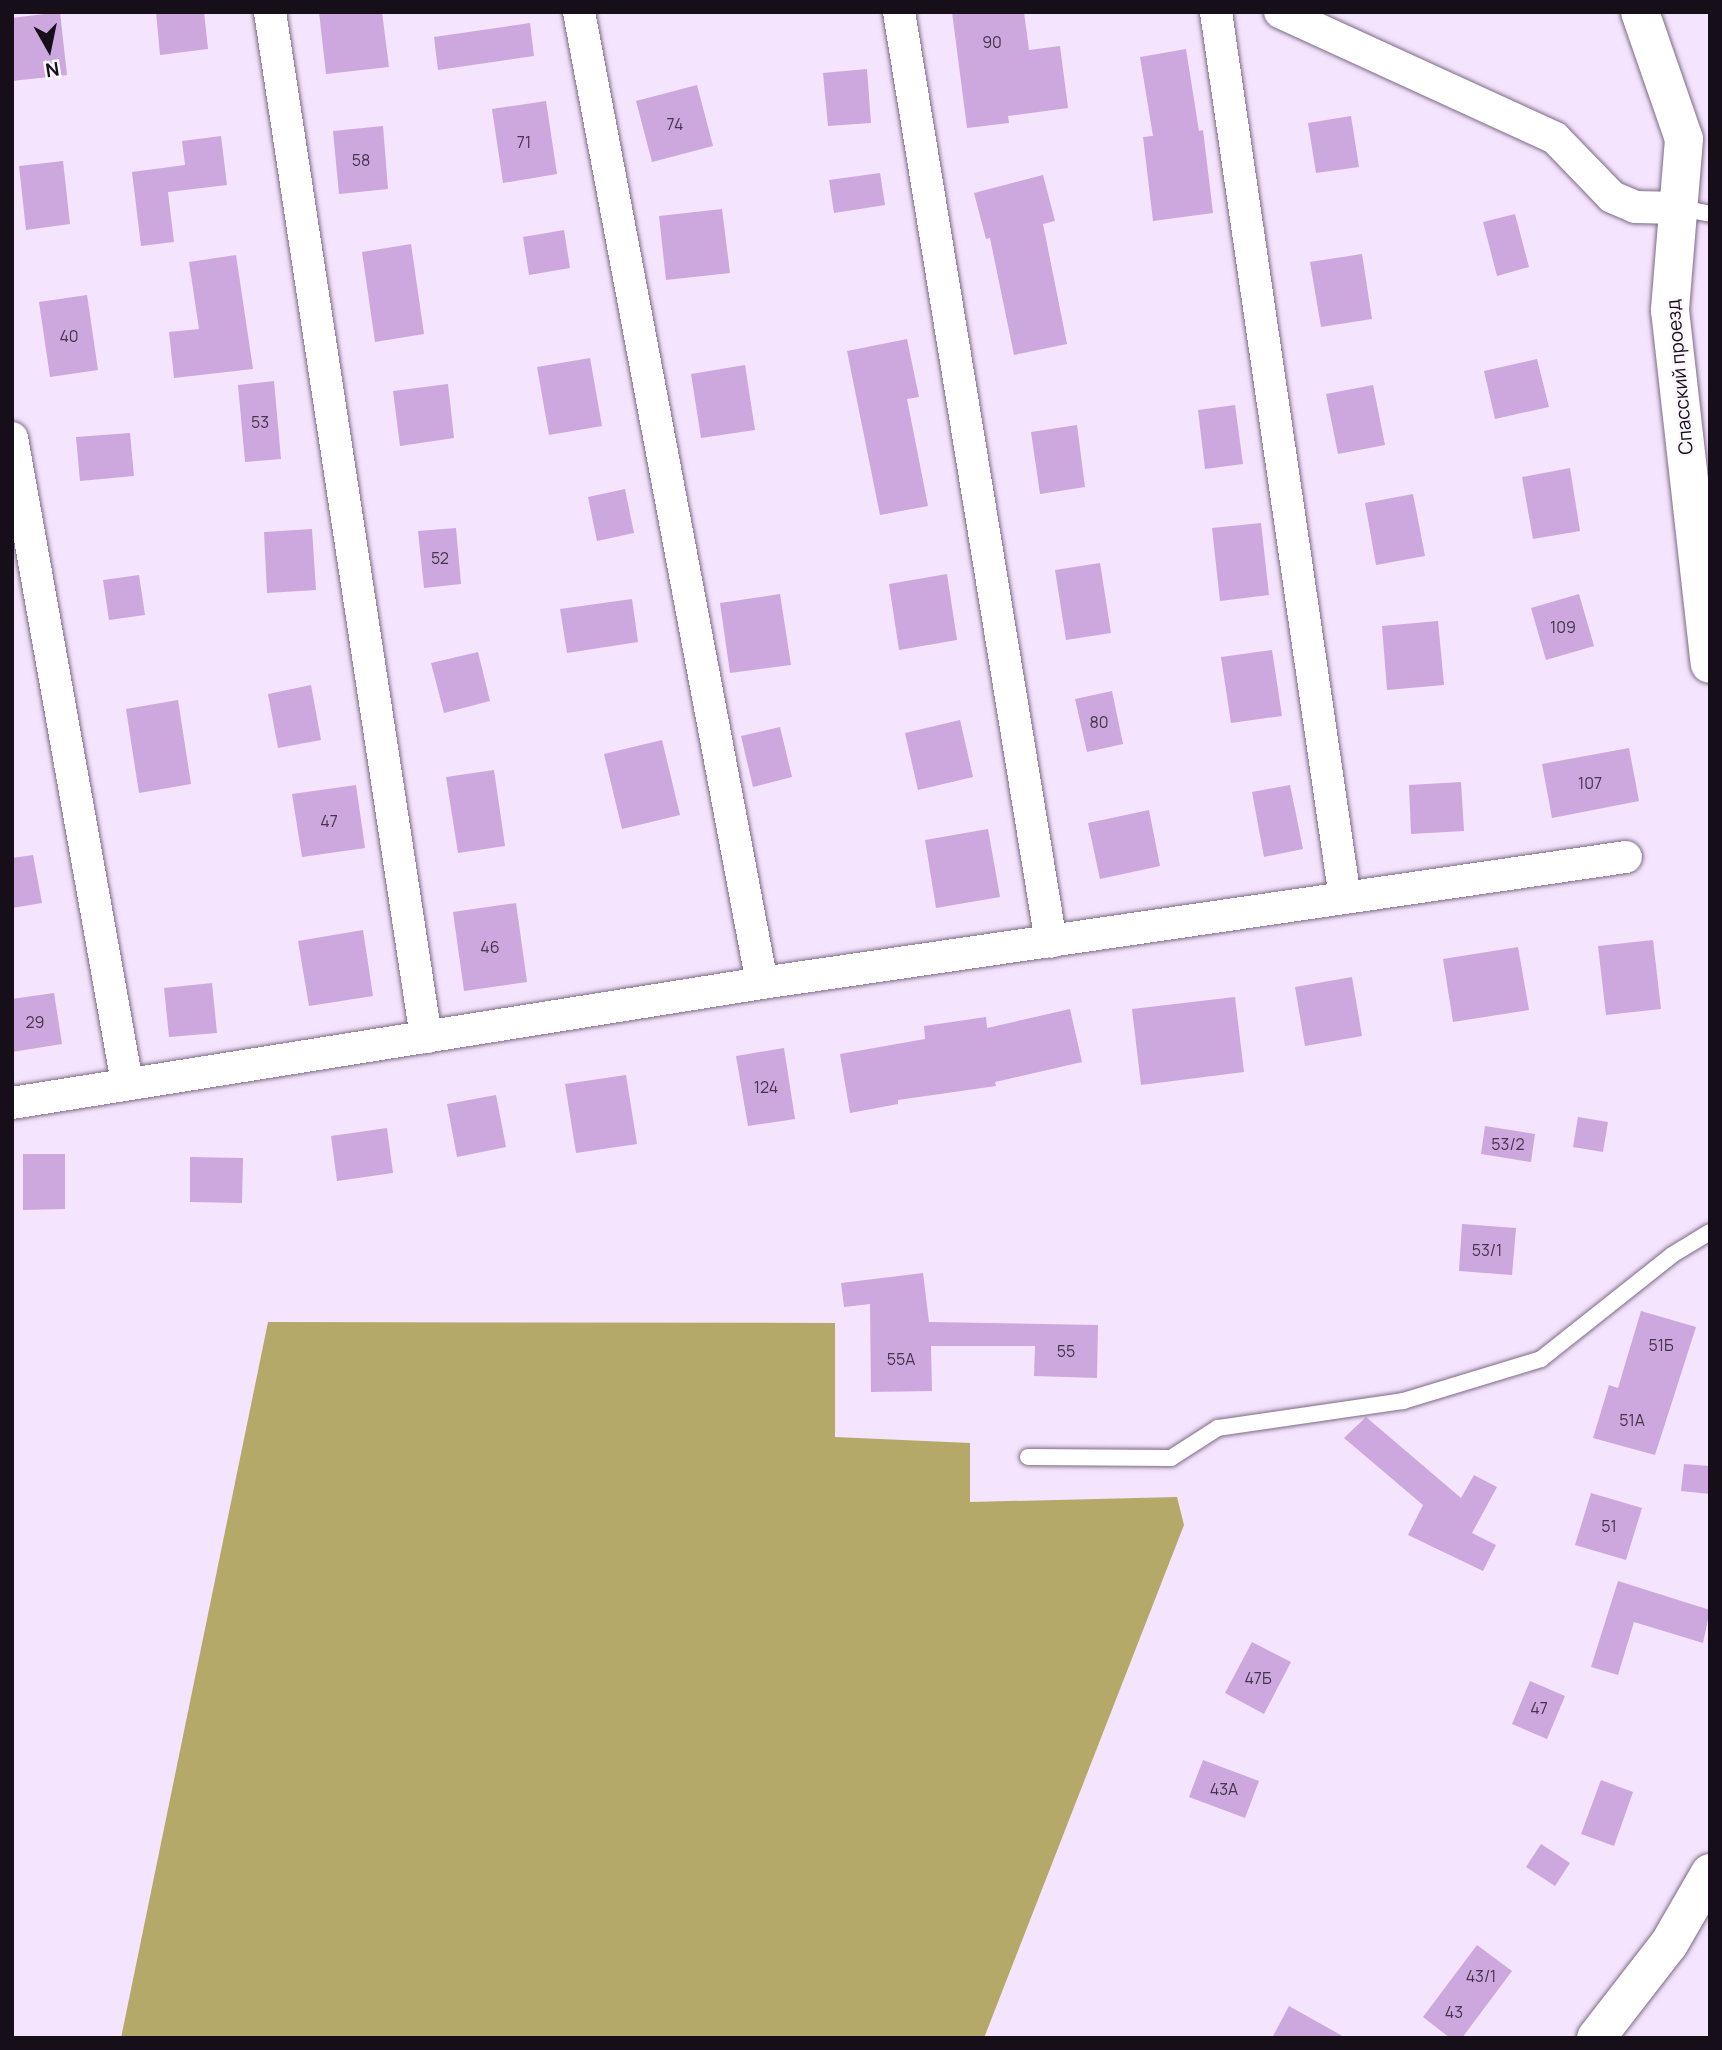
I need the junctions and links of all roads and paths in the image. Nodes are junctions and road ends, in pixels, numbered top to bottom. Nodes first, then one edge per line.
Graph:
1 (270, 12) edge
2 (579, 12) edge
3 (899, 12) edge
4 (1216, 12) edge
5 (1280, 12) edge
6 (1640, 12) edge
7 (1695, 211) edge
8 (12, 438) edge
9 (1710, 664) edge
10 (1626, 857) dead end
11 (1345, 898) junction
12 (1051, 942) junction
13 (762, 983) junction
14 (426, 1037) junction
15 (127, 1083) junction
16 (12, 1103) edge
17 (1710, 1232) edge
18 (1028, 1457) dead end
19 (1710, 1873) edge
20 (1596, 2038) edge

1 - 14 street
2 - 13 street
3 - 12 street
4 - 11 street
5 - 7 street
6 - 7 street, Спасский проезд
7 - 9 street, Спасский проезд
8 - 15 street
10 - 11 street
11 - 12 street
12 - 13 street
13 - 14 street
14 - 15 street
15 - 16 street
17 - 18 lane
19 - 20 street

